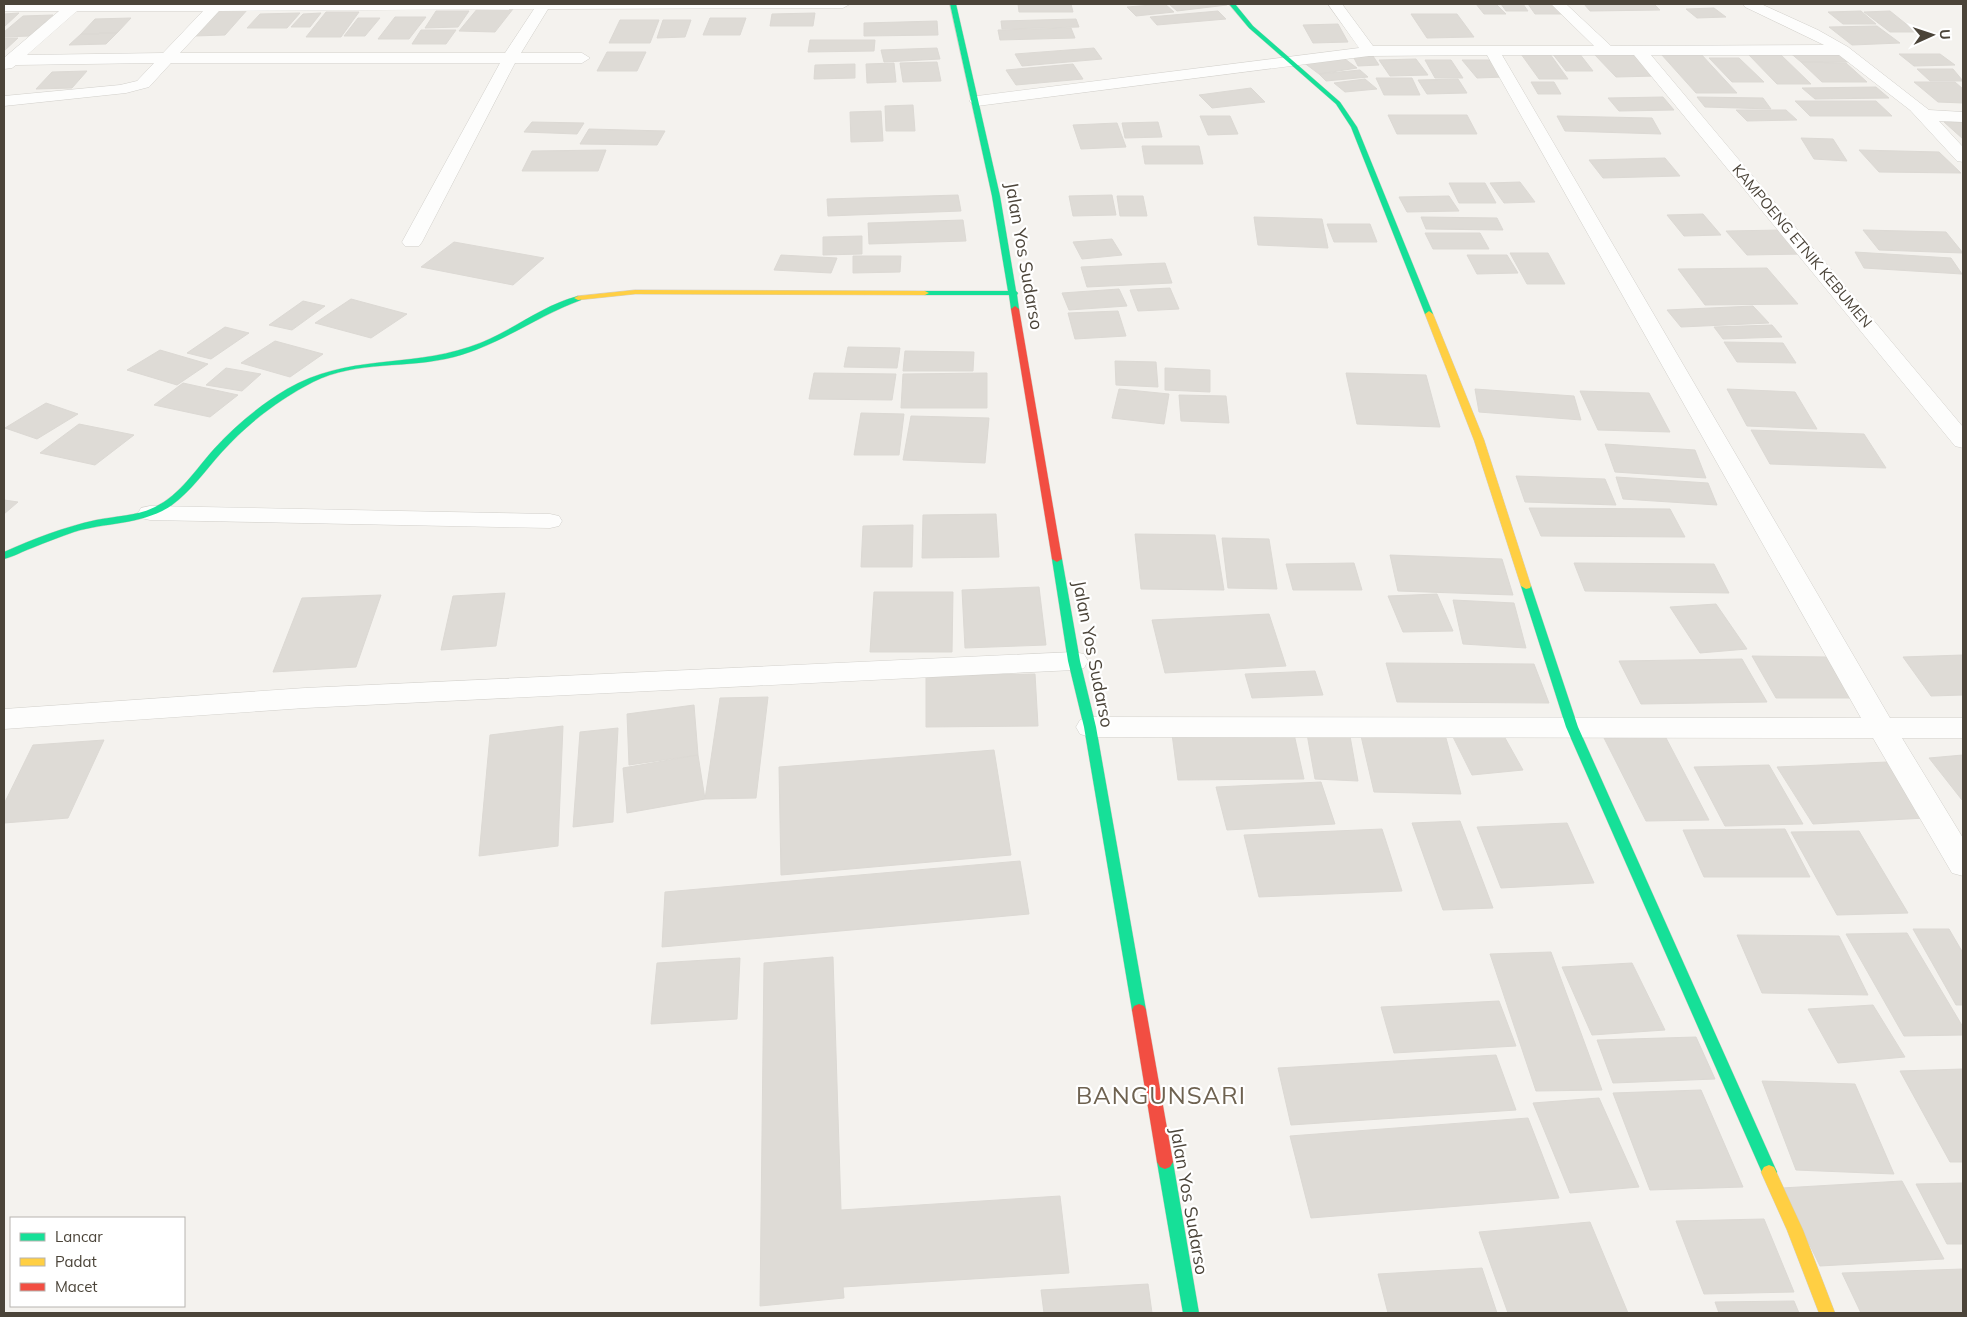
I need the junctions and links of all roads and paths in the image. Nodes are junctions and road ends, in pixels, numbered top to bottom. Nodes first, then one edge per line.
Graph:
1 (419, 4) edge
2 (607, 4) edge
3 (843, 4) edge
4 (953, 4) edge
5 (1232, 4) edge
6 (1335, 4) edge
7 (1558, 4) edge
8 (1750, 4) edge
9 (75, 5) edge
10 (544, 5) edge
11 (215, 6) junction
12 (4, 7) edge
13 (1843, 50) junction
14 (1369, 51) junction
15 (1492, 51) junction
16 (1609, 52) junction
17 (1640, 52) junction
18 (169, 58) junction
19 (510, 58) junction
20 (582, 58) dead end
21 (1292, 61) junction
22 (8, 64) edge
23 (4, 101) edge
24 (977, 101) junction
25 (1925, 116) junction
26 (1963, 118) edge
27 (1963, 156) edge
28 (412, 242) dead end
29 (1014, 293) junction
30 (1963, 441) edge
31 (150, 513) junction
32 (550, 521) dead end
33 (4, 556) edge
34 (1074, 661) junction
35 (4, 719) edge
36 (1090, 727) junction
37 (1881, 727) junction
38 (1572, 728) junction
39 (1963, 728) edge
40 (1963, 864) edge
41 (1191, 1313) edge
42 (1827, 1313) edge

1 - 10 street
1 - 11 street
2 - 3 street
2 - 10 street
4 - 24 street, Jalan Yos Sudarso
5 - 21 street
6 - 14 street
7 - 16 street
8 - 13 street
9 - 11 street
9 - 12 street
9 - 22 street
10 - 19 street
11 - 18 street
13 - 17 street
13 - 25 street
14 - 15 street
14 - 21 street
15 - 16 street
15 - 37 street
16 - 17 street
17 - 30 street, KAMPOENG ETNIK KEBUMEN
18 - 19 street
18 - 22 street
18 - 23 street
19 - 20 street
19 - 28 street
21 - 24 street
21 - 38 street
24 - 29 street, Jalan Yos Sudarso
25 - 26 street
25 - 27 street
29 - 31 street
29 - 34 street, Jalan Yos Sudarso
31 - 32 street
31 - 33 street
34 - 35 street
34 - 36 street, Jalan Yos Sudarso
36 - 38 street
36 - 41 street, Jalan Yos Sudarso
37 - 38 street
37 - 39 street
37 - 40 street
38 - 42 street

